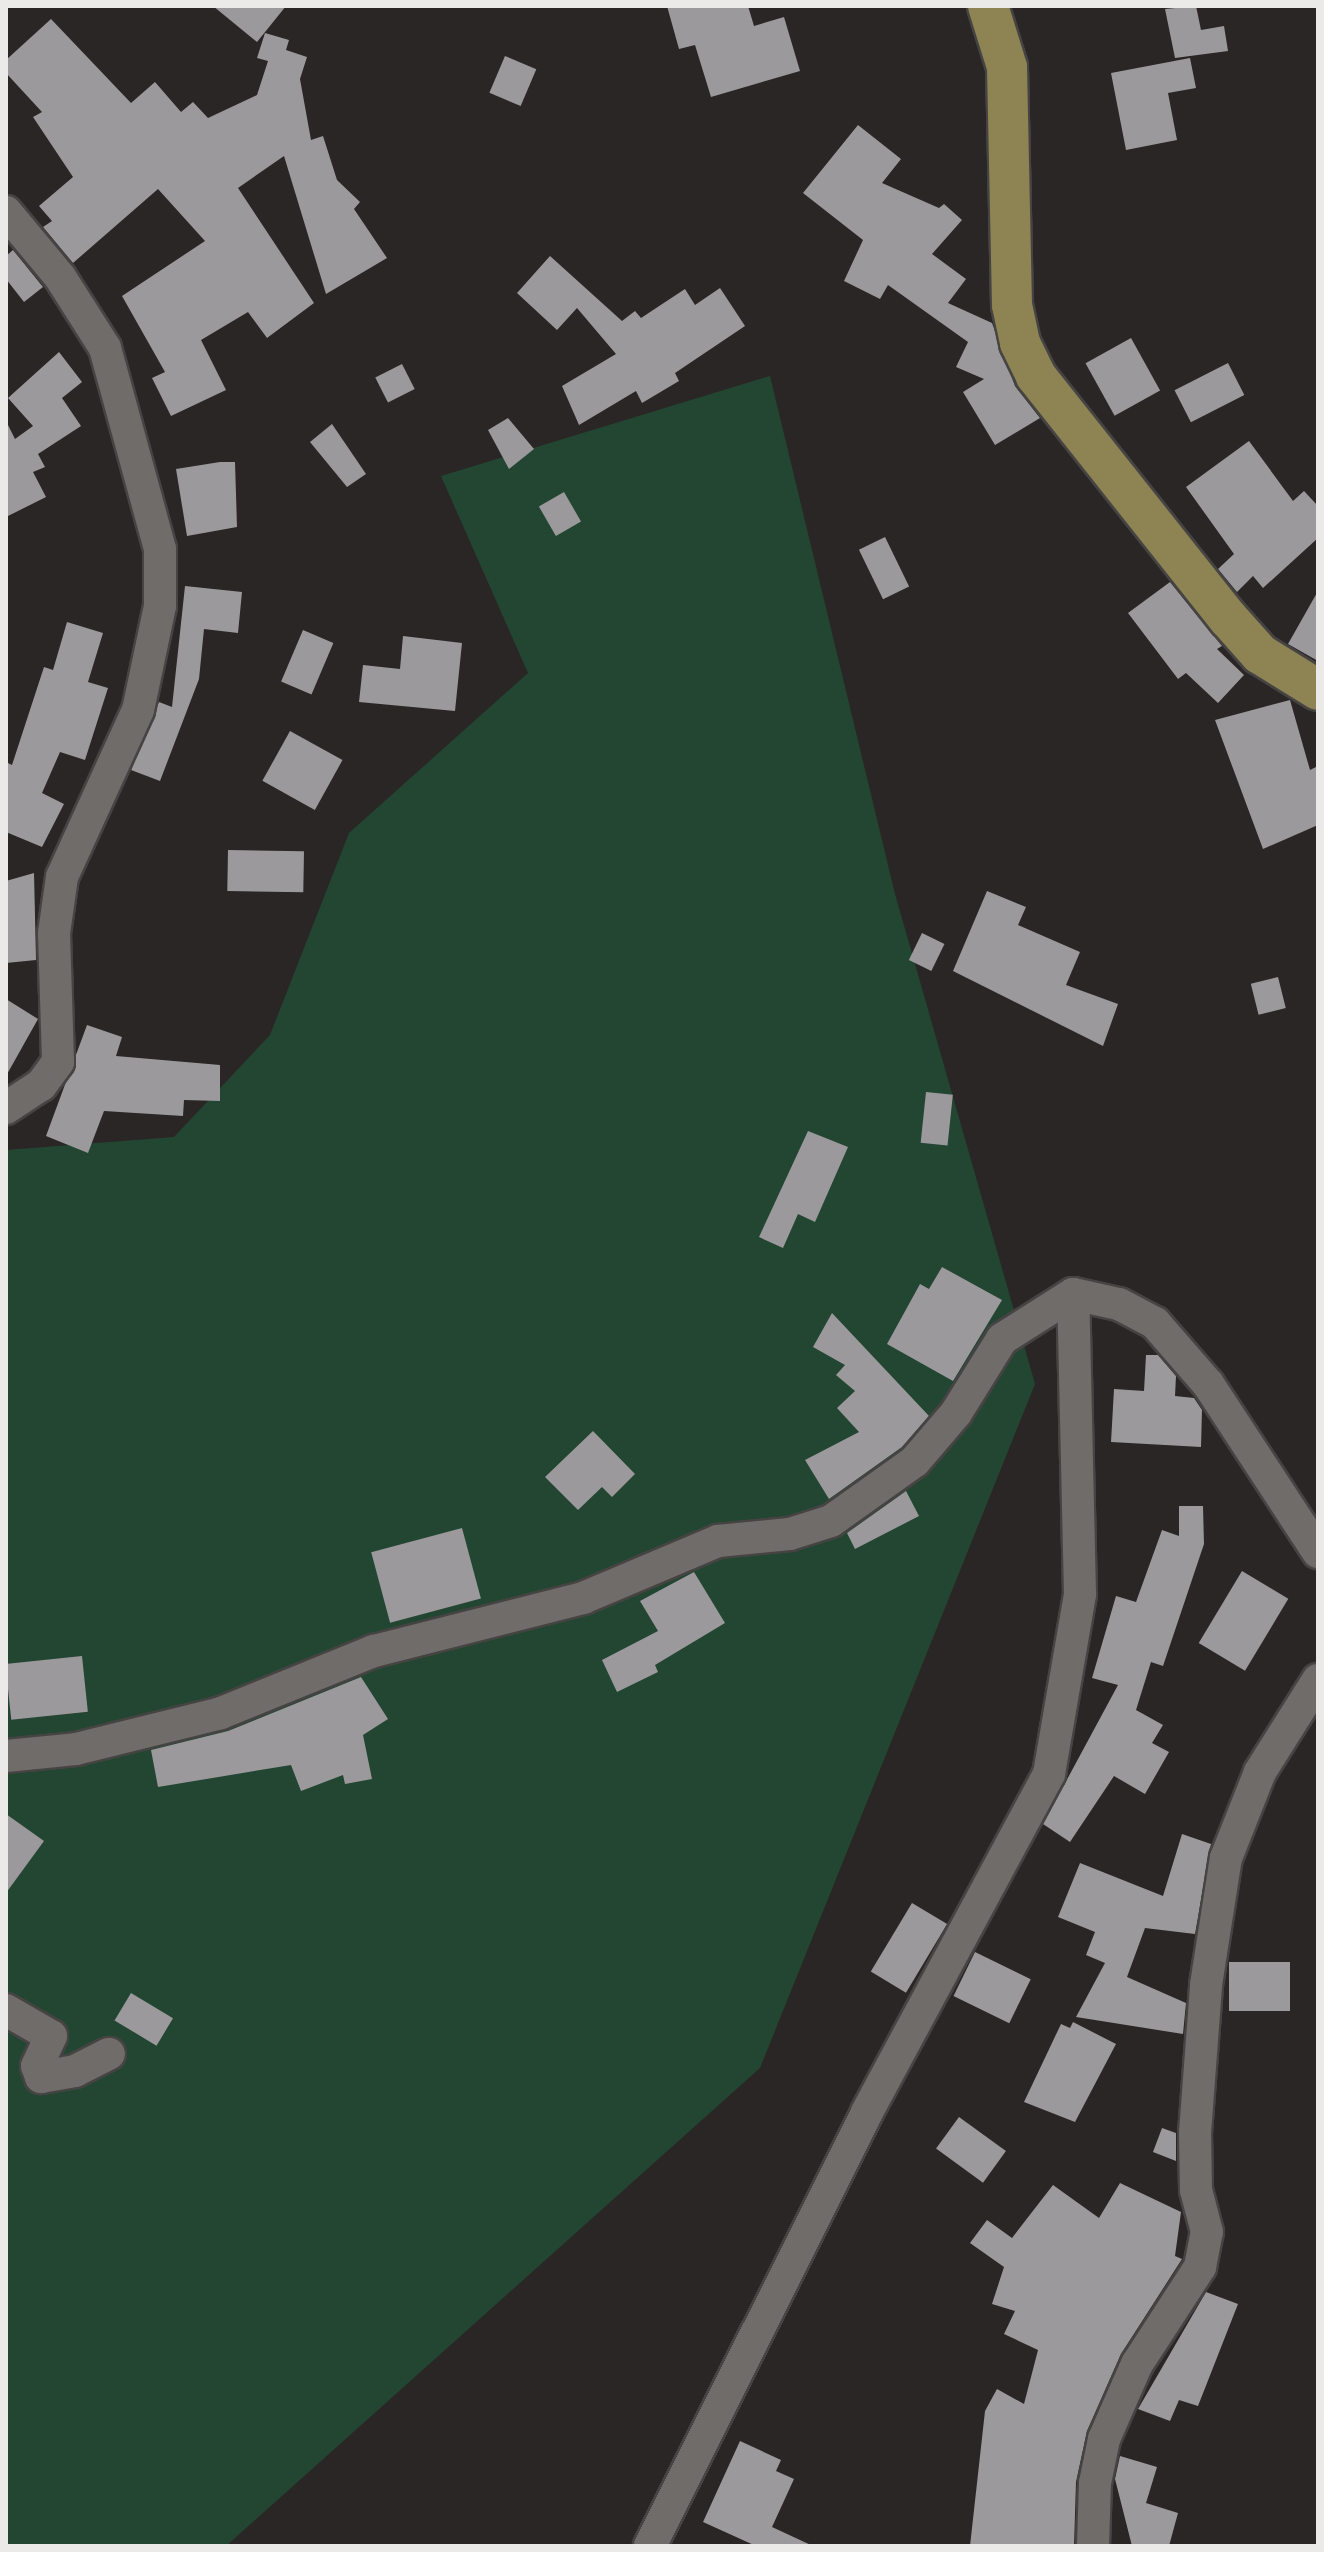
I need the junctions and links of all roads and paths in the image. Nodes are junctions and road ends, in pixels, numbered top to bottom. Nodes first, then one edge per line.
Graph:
1 (988, 6) edge
2 (6, 212) edge
3 (1318, 690) edge
4 (6, 1108) edge
5 (1073, 1294) junction
6 (1318, 1552) edge
7 (1318, 1680) edge
8 (6, 1756) edge
9 (6, 2010) edge
10 (109, 2054) dead end
11 (650, 2546) edge
12 (1093, 2546) edge

1 - 3 main road
2 - 4 street
5 - 6 street
5 - 8 street
5 - 11 street
7 - 12 street
9 - 10 street

